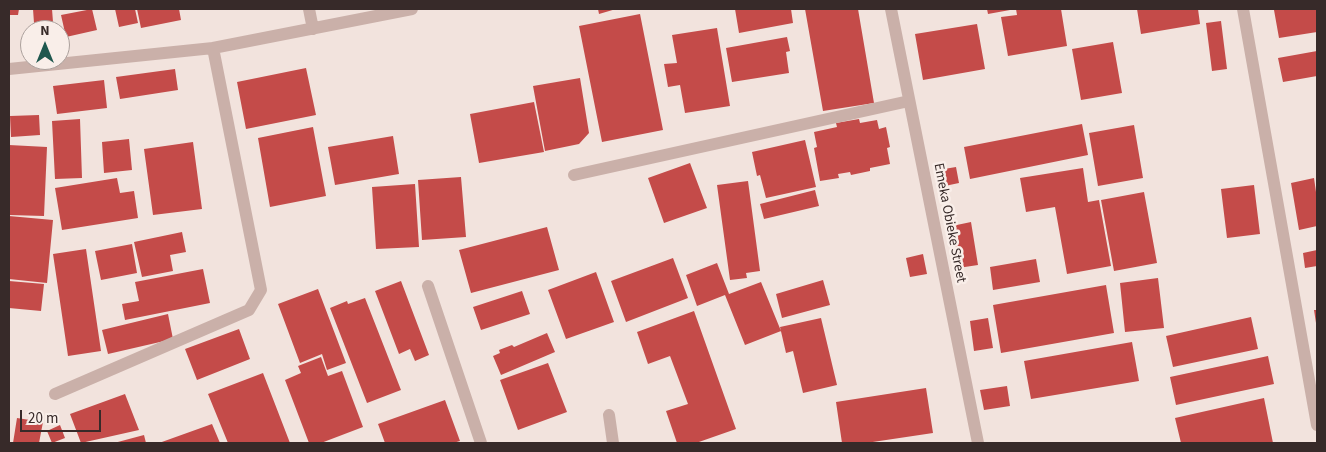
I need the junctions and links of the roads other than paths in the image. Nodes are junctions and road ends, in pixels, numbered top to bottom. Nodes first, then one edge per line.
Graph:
1 (309, 9) edge
2 (412, 9) edge
3 (891, 9) edge
4 (1242, 9) edge
5 (313, 29) junction
6 (213, 48) junction
7 (9, 69) edge
8 (909, 101) junction
9 (574, 175) dead end
10 (428, 286) dead end
11 (55, 394) dead end
12 (608, 415) dead end
13 (1317, 425) edge
14 (481, 443) edge
15 (613, 443) edge
16 (978, 443) edge

1 - 5 street
2 - 5 street
3 - 8 street, Emeka Obieke Street
4 - 13 street
5 - 6 street
6 - 7 street
6 - 11 street
8 - 9 street
8 - 16 street, Emeka Obieke Street
10 - 14 street
12 - 15 street

